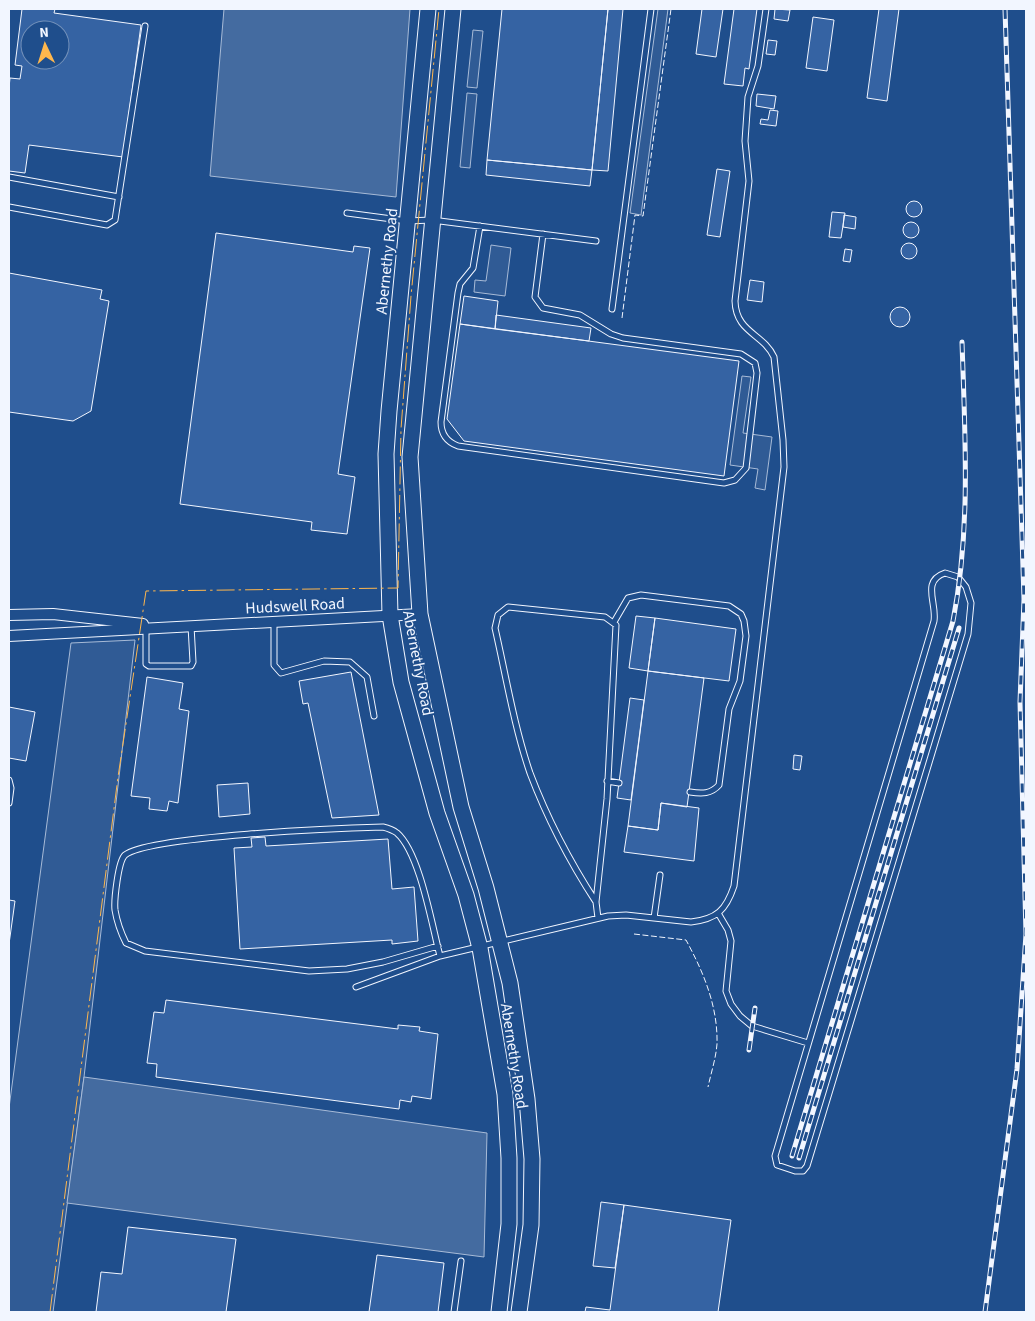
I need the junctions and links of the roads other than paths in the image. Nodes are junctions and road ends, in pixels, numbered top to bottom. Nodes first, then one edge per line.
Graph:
1 (428, 9) edge
2 (454, 9) edge
3 (651, 9) edge
4 (766, 9) edge
5 (145, 26) dead end
6 (9, 178) edge
7 (119, 197) junction
8 (9, 207) edge
9 (347, 214) dead end
10 (432, 220) junction
11 (407, 221) junction
12 (480, 226) junction
13 (542, 234) junction
14 (596, 241) dead end
15 (612, 309) dead end
16 (420, 614) junction
17 (9, 615) edge
18 (390, 615) junction
19 (274, 621) junction
20 (614, 622) junction
21 (191, 626) junction
22 (172, 627) junction
23 (146, 628) junction
24 (9, 636) edge
25 (374, 716) dead end
26 (9, 780) edge
27 (607, 781) junction
28 (619, 783) dead end
29 (690, 792) dead end
30 (9, 803) edge
31 (660, 875) dead end
32 (596, 902) junction
33 (718, 913) junction
34 (598, 918) junction
35 (654, 918) junction
36 (501, 943) junction
37 (438, 946) junction
38 (480, 948) junction
39 (440, 956) junction
40 (356, 987) dead end
41 (808, 1043) junction
42 (509, 1224) junction
43 (531, 1225) junction
44 (461, 1261) dead end
45 (454, 1312) edge
46 (498, 1312) edge
47 (519, 1312) edge

1 - 11 main road, Abernethy Road
2 - 10 main road, Abernethy Road
3 - 15 lane
4 - 33 lane
5 - 7 lane
6 - 7 lane
7 - 8 lane
9 - 11 lane
10 - 11 lane
10 - 12 lane
10 - 16 main road, Abernethy Road
11 - 18 main road, Abernethy Road
12 - 13 lane
12 - 13 lane
13 - 14 lane
16 - 18 street, Hudswell Road
16 - 36 main road, Abernethy Road
17 - 22 street, Hudswell Road
18 - 19 street, Hudswell Road
18 - 38 main road, Abernethy Road
19 - 21 street, Hudswell Road
19 - 25 lane
20 - 27 lane
20 - 29 lane
20 - 32 lane
21 - 22 street, Hudswell Road
21 - 23 lane
22 - 23 street, Hudswell Road
23 - 24 street, Hudswell Road
26 - 30 lane
27 - 28 lane
27 - 32 lane
31 - 35 lane
32 - 34 lane
33 - 35 lane
33 - 41 lane
34 - 35 lane
34 - 36 lane
36 - 38 lane
36 - 43 main road, Abernethy Road
37 - 37 lane
37 - 39 lane
38 - 39 lane
38 - 42 main road, Abernethy Road
39 - 40 lane
41 - 41 lane
42 - 43 main road
42 - 46 main road, Abernethy Road
43 - 47 main road, Abernethy Road
44 - 45 lane

